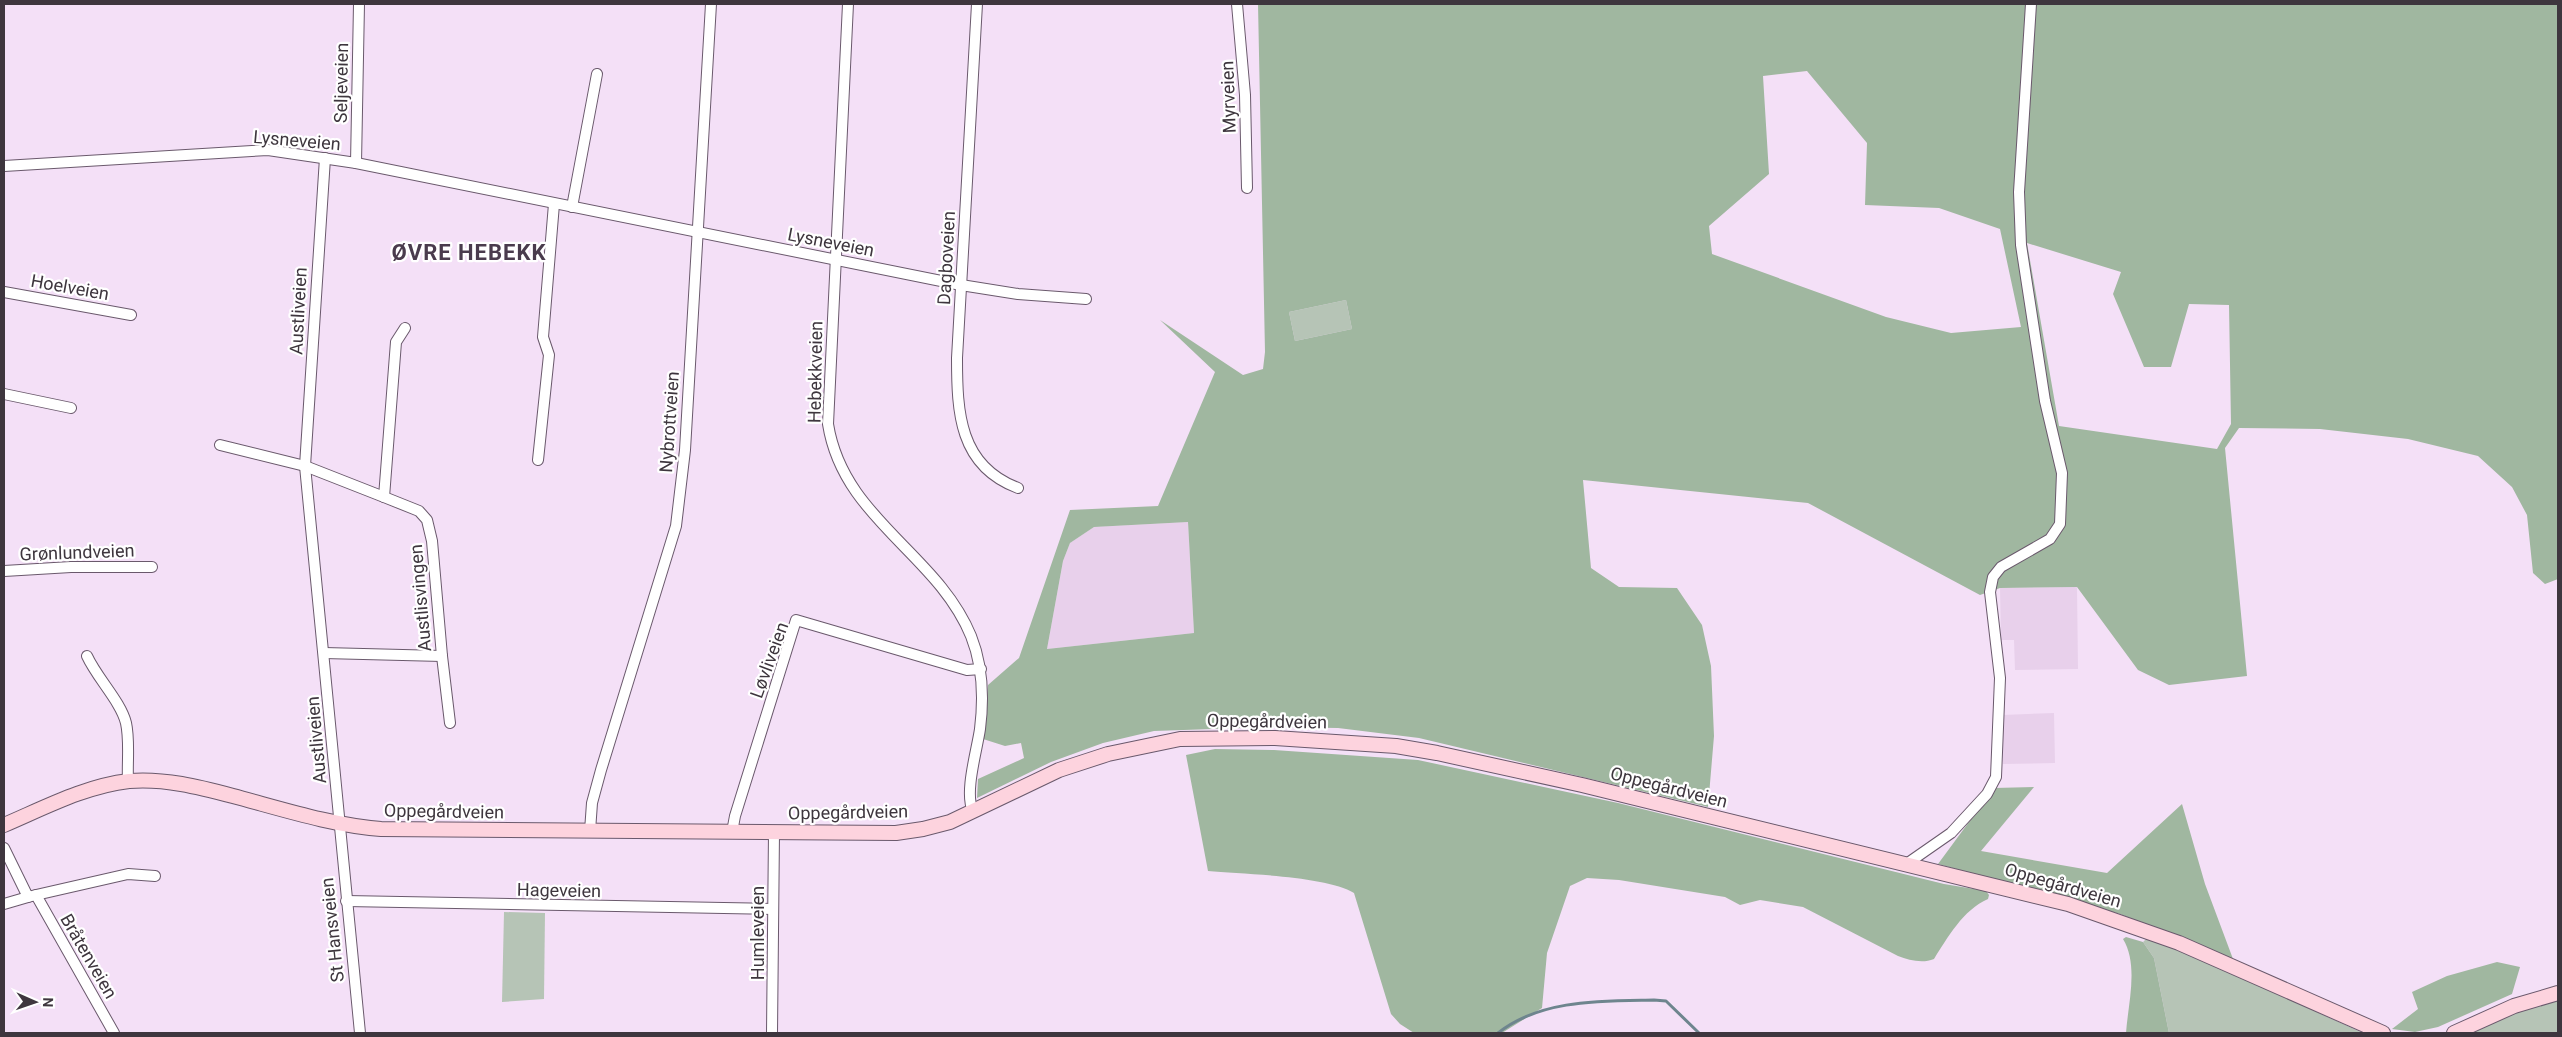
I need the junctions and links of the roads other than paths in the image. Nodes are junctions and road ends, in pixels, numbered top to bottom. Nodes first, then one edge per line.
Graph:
1 (359, 4) edge
2 (711, 4) edge
3 (848, 4) edge
4 (977, 4) edge
5 (1237, 4) edge
6 (2031, 4) edge
7 (596, 74) dead end
8 (325, 158) junction
9 (356, 163) junction
10 (4, 166) edge
11 (1247, 188) dead end
12 (554, 204) junction
13 (572, 207) junction
14 (696, 232) junction
15 (836, 258) junction
16 (961, 285) junction
17 (4, 292) edge
18 (1086, 299) dead end
19 (131, 315) dead end
20 (405, 328) dead end
21 (4, 394) edge
22 (71, 408) dead end
23 (220, 445) dead end
24 (538, 460) dead end
25 (305, 466) junction
26 (1018, 488) dead end
27 (384, 498) junction
28 (152, 567) dead end
29 (4, 571) edge
30 (324, 654) junction
31 (87, 656) dead end
32 (442, 656) junction
33 (981, 669) junction
34 (450, 723) dead end
35 (128, 782) junction
36 (973, 812) junction
37 (340, 824) junction
38 (4, 825) edge
39 (590, 831) junction
40 (732, 832) junction
41 (774, 832) junction
42 (4, 848) edge
43 (1905, 865) junction
44 (155, 876) dead end
45 (32, 896) junction
46 (346, 901) junction
47 (4, 904) edge
48 (773, 909) junction
49 (2558, 993) edge
50 (114, 1033) edge
51 (360, 1033) edge
52 (772, 1033) edge
53 (2383, 1033) edge
54 (2454, 1033) edge

1 - 9 street, Seljeveien
2 - 14 street, Nybrottveien
3 - 15 street, Hebekkveien
4 - 16 street, Dagboveien
5 - 11 street, Myrveien
6 - 43 street
7 - 13 street
8 - 9 street, Lysneveien
8 - 10 street, Lysneveien
8 - 25 street, Austliveien
9 - 12 street, Lysneveien
12 - 13 street, Lysneveien
12 - 24 street
13 - 14 street, Lysneveien
14 - 15 street, Lysneveien
14 - 39 street, Nybrottveien
15 - 16 street, Lysneveien
15 - 33 street, Hebekkveien
16 - 18 street, Lysneveien
16 - 26 street, Dagboveien
17 - 19 street, Hoelveien
20 - 27 street
21 - 22 street
23 - 25 street
25 - 27 street, Austlisvingen
25 - 30 street, Austliveien
27 - 32 street, Austlisvingen
28 - 29 street, Grønlundveien
30 - 32 street
30 - 37 street, Austliveien
31 - 35 street
32 - 34 street, Austlisvingen
33 - 36 street, Hebekkveien
33 - 40 street, Løvliveien
35 - 37 main road, Oppegårdveien
35 - 38 main road, Oppegårdveien
36 - 41 main road, Oppegårdveien
36 - 43 main road, Oppegårdveien
37 - 39 main road, Oppegårdveien
37 - 46 street, St Hansveien
39 - 40 main road, Oppegårdveien
40 - 41 main road, Oppegårdveien
41 - 48 street, Humleveien
42 - 45 street, Bråtenveien
43 - 53 main road, Oppegårdveien
44 - 45 street, Bråtenveien
45 - 47 street, Bråtenveien
45 - 50 street, Bråtenveien
46 - 48 street, Hageveien
46 - 51 street, St Hansveien
48 - 52 street, Humleveien
49 - 54 main road

